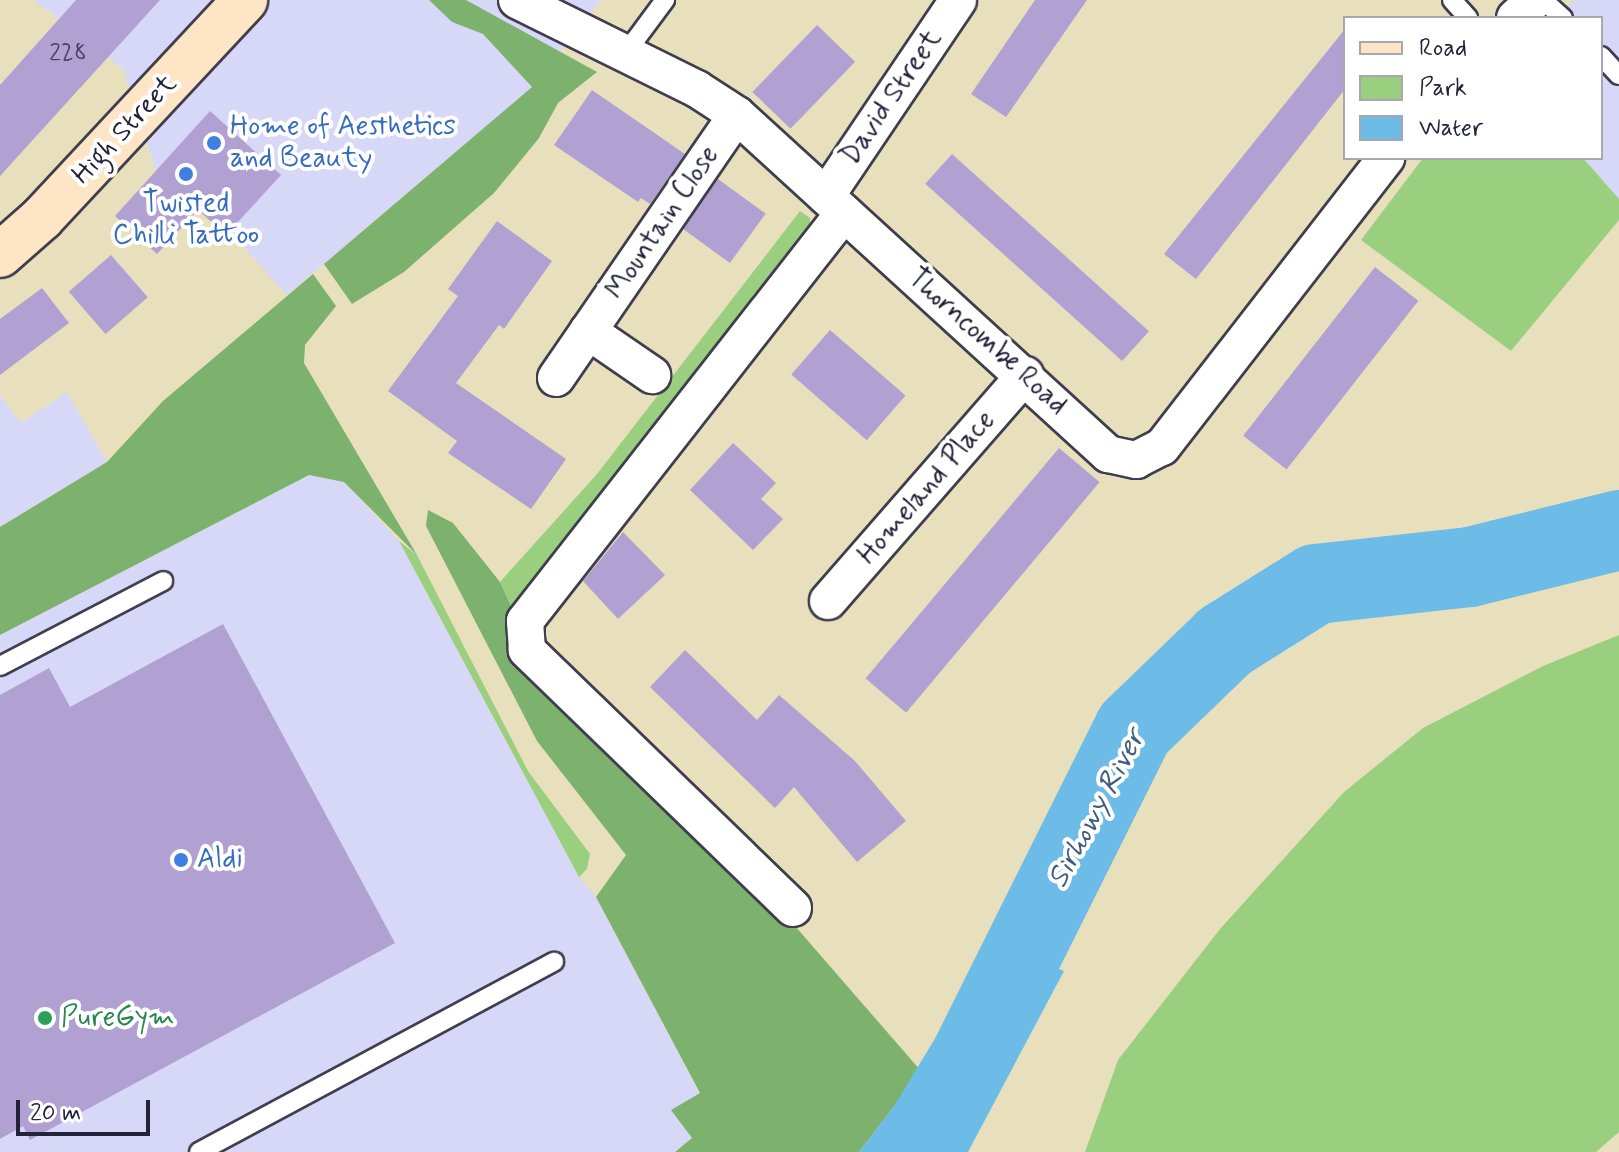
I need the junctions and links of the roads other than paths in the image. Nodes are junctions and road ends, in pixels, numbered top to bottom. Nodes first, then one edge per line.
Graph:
1 (245, 0) edge
2 (517, 0) edge
3 (665, 0) edge
4 (958, 0) edge
5 (1452, 0) edge
6 (1535, 0) edge
7 (1543, 0) edge
8 (1466, 16) edge
9 (1517, 16) edge
10 (1561, 16) edge
11 (632, 56) junction
12 (1603, 58) edge
13 (1619, 75) edge
14 (737, 115) junction
15 (1384, 160) edge
16 (835, 205) junction
17 (0, 255) edge
18 (588, 331) junction
19 (652, 375) dead end
20 (1025, 375) junction
21 (556, 378) dead end
22 (163, 581) dead end
23 (828, 601) dead end
24 (0, 666) edge
25 (793, 908) dead end
26 (554, 962) dead end
27 (199, 1152) edge

1 - 17 main road, High Street
2 - 11 street, Thorncombe Road
3 - 11 lane
4 - 16 street, David Street
5 - 8 lane
6 - 9 street
7 - 10 lane
11 - 14 street, Thorncombe Road
12 - 13 lane
14 - 16 street, Thorncombe Road
14 - 18 street, Mountain Close
15 - 20 street, Thorncombe Road
16 - 20 street, Thorncombe Road
16 - 25 street, David Street
18 - 19 street, Mountain Close
18 - 21 street, Mountain Close
20 - 23 street, Homeland Place
22 - 24 lane
26 - 27 lane

